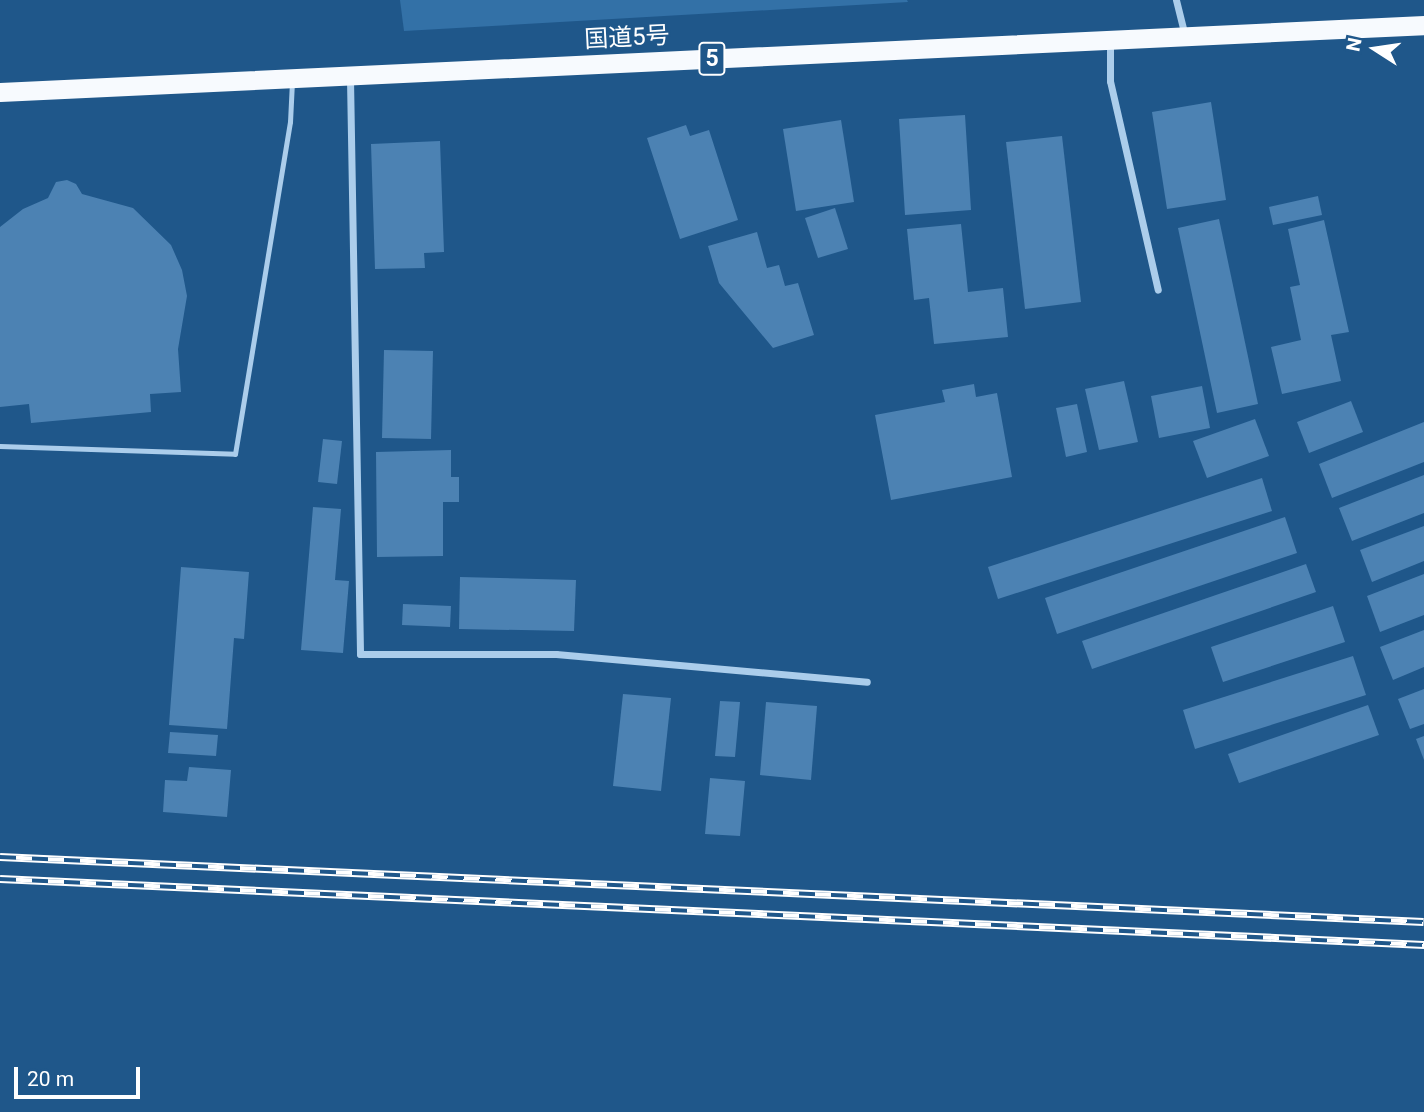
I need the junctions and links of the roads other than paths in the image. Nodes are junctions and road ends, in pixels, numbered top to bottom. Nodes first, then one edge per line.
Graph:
1 (1176, 0) edge
2 (1424, 25) edge
3 (1185, 37) junction
4 (1110, 40) junction
5 (350, 75) junction
6 (292, 78) junction
7 (0, 92) edge
8 (1158, 290) dead end
9 (0, 446) edge
10 (867, 682) dead end

1 - 3 street
2 - 3 highway, 国道5号 / 5
3 - 4 highway, 国道5号 / 5
4 - 5 highway, 国道5号 / 5
4 - 8 street
5 - 6 highway, 国道5号 / 5
5 - 10 street
6 - 7 highway, 国道5号 / 5
6 - 9 lane

